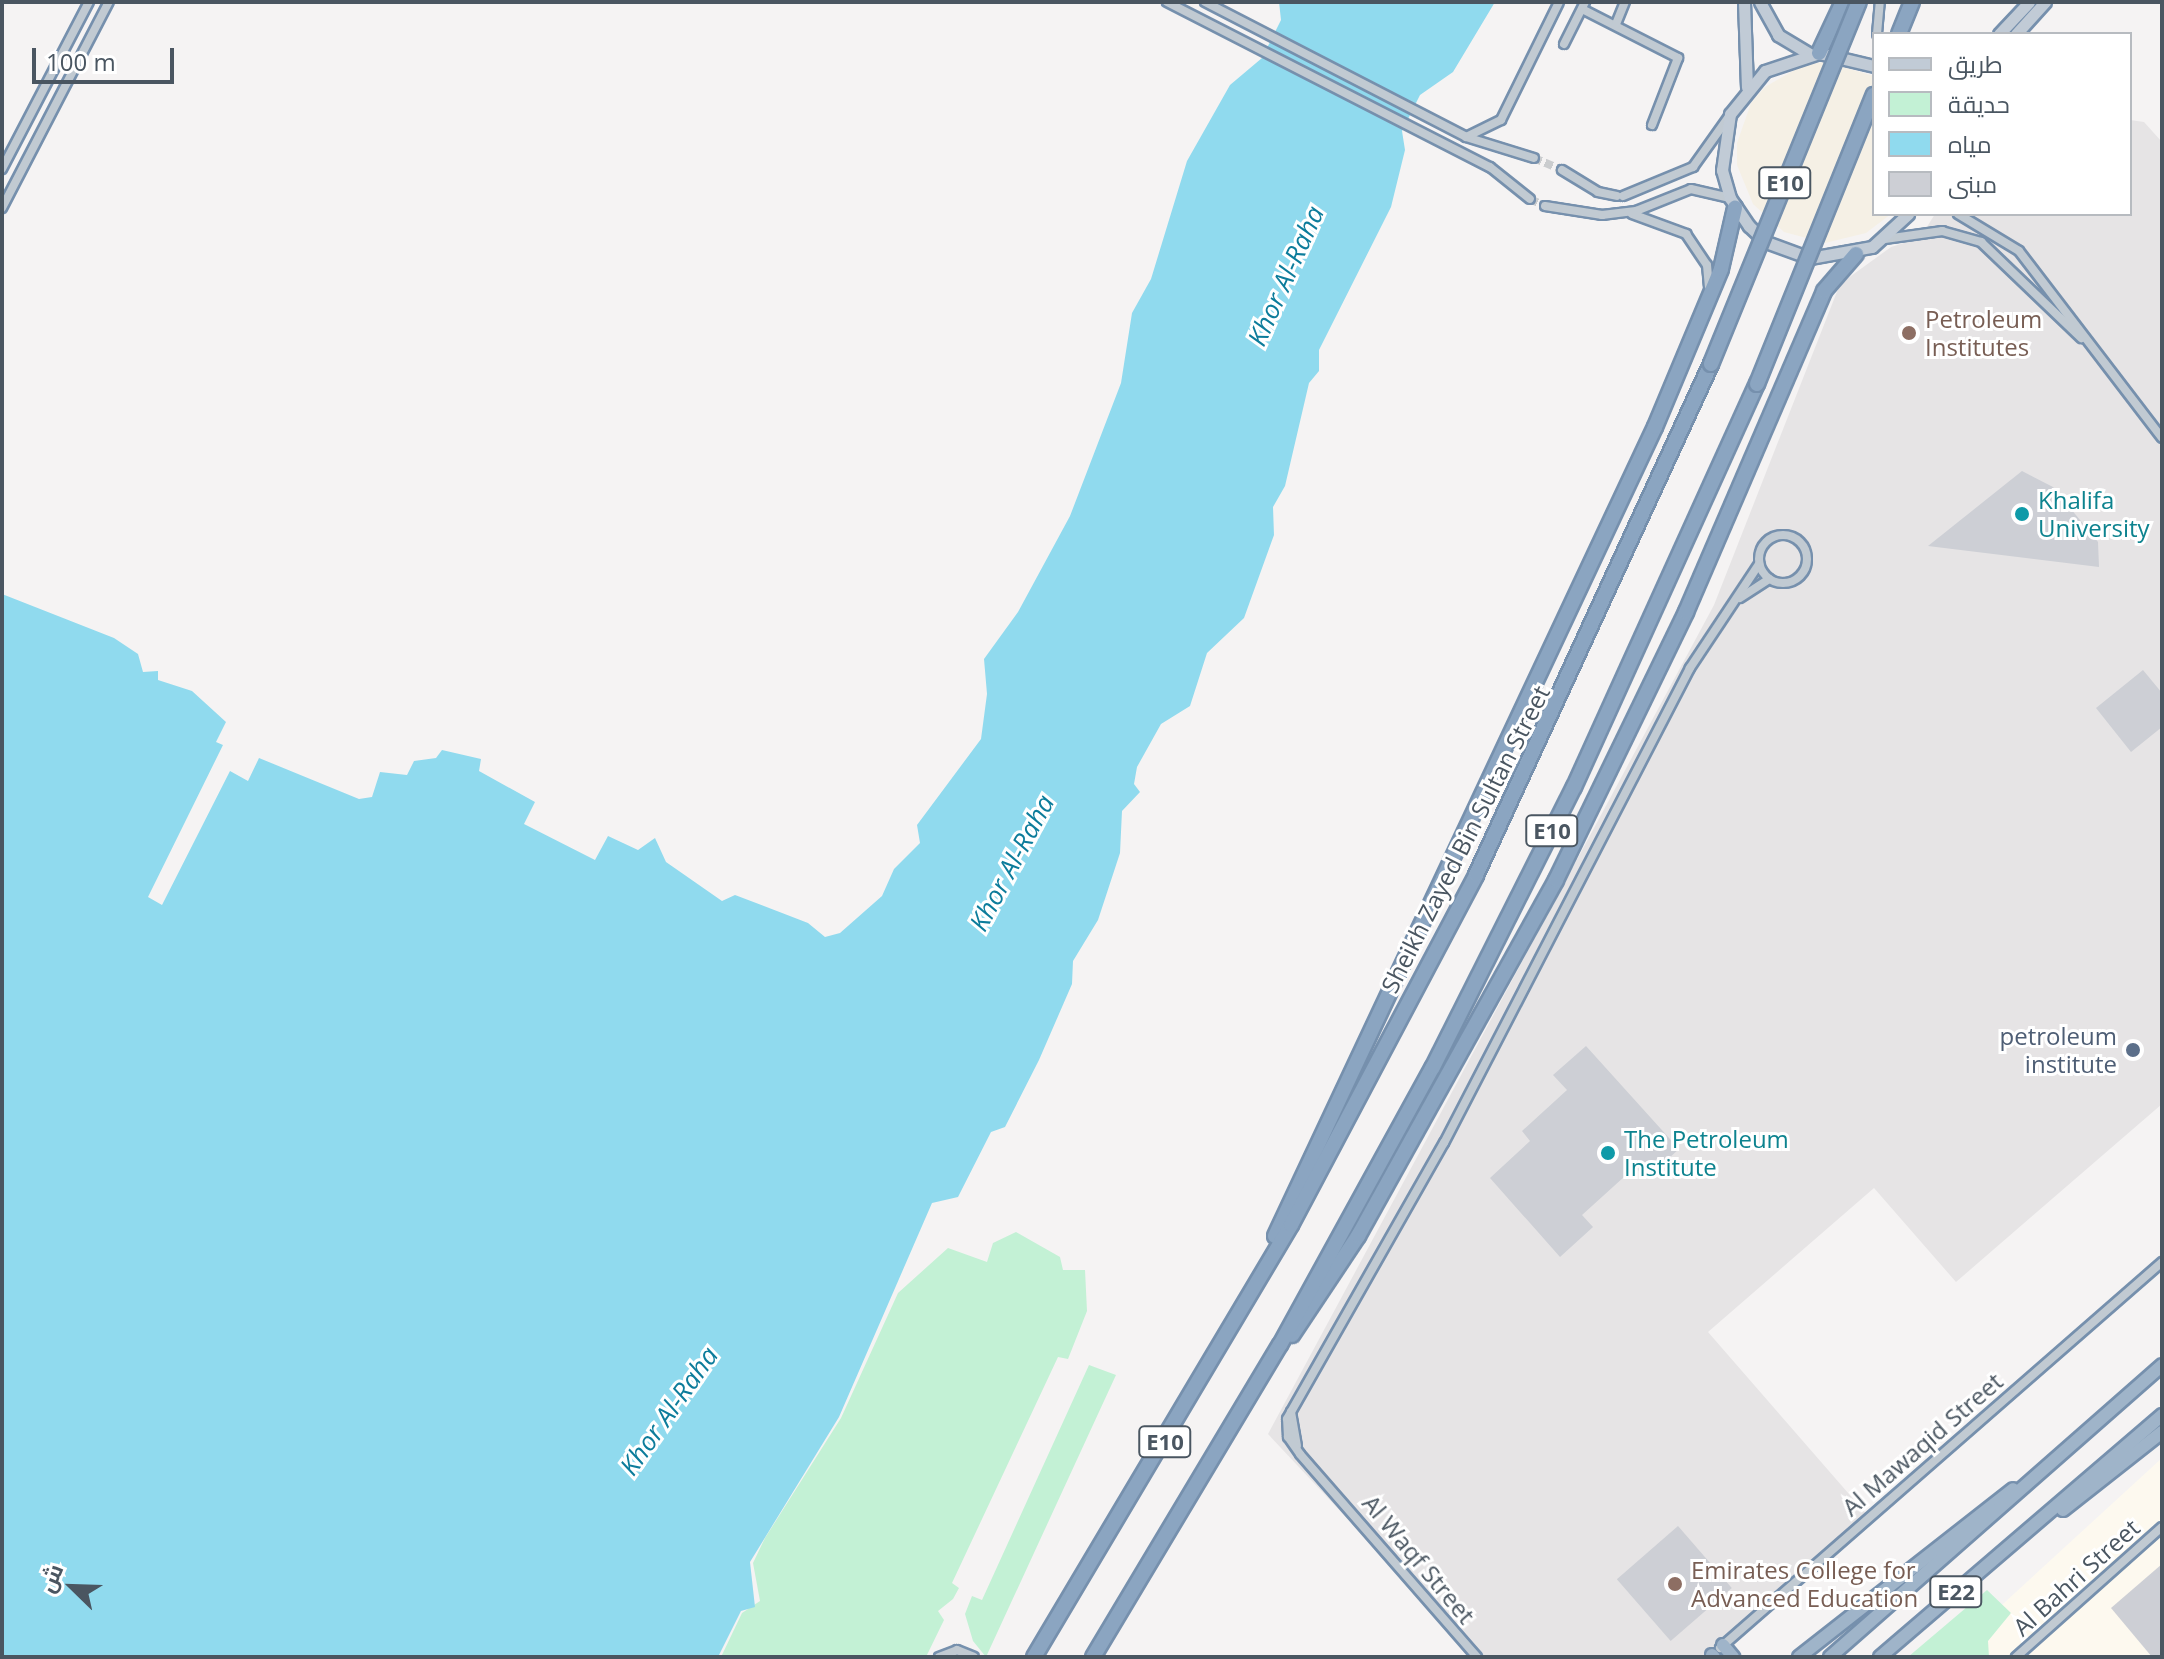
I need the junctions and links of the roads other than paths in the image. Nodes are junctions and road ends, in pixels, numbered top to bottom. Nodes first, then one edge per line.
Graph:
1 (89, 2) edge
2 (109, 2) edge
3 (1167, 2) edge
4 (1205, 2) edge
5 (1559, 2) edge
6 (1625, 2) edge
7 (1744, 2) edge
8 (1760, 2) edge
9 (1843, 2) edge
10 (1859, 2) edge
11 (1880, 2) edge
12 (1912, 2) edge
13 (2029, 2) edge
14 (2045, 2) edge
15 (1583, 5) edge
16 (1616, 24) junction
17 (1877, 32) edge
18 (1900, 32) edge
19 (2001, 32) edge
20 (2018, 32) edge
21 (1564, 44) dead end
22 (1814, 53) junction
23 (1872, 62) edge
24 (1747, 87) junction
25 (1872, 100) edge
26 (1730, 114) junction
27 (1652, 125) dead end
28 (1466, 137) junction
29 (1534, 158) tunnel mouth
30 (2, 169) edge
31 (1562, 170) tunnel mouth
32 (1530, 199) tunnel mouth
33 (1732, 203) junction
34 (1545, 206) tunnel mouth
35 (2, 208) edge
36 (1627, 213) junction
37 (1906, 216) edge
38 (1961, 216) edge
39 (1885, 239) junction
40 (1856, 254) junction
41 (1701, 320) junction
42 (2085, 341) junction
43 (2162, 438) edge
44 (1759, 564) junction
45 (1769, 579) junction
46 (1730, 606) junction
47 (2162, 1262) edge
48 (1252, 1287) junction
49 (1280, 1345) junction
50 (2162, 1365) edge
51 (2162, 1415) edge
52 (2162, 1432) edge
53 (2040, 1474) junction
54 (2162, 1527) edge
55 (2032, 1528) junction
56 (1723, 1645) junction
57 (1711, 1656) edge
58 (939, 1657) edge
59 (974, 1657) edge
60 (1034, 1657) edge
61 (1093, 1657) edge
62 (1477, 1657) edge
63 (1733, 1657) edge
64 (1799, 1657) edge
65 (1830, 1657) edge
66 (1883, 1657) edge
67 (2016, 1657) edge

1 - 30 street
2 - 35 street
3 - 32 street
4 - 28 street
5 - 28 street
6 - 16 street
7 - 24 main road
8 - 22 main road
9 - 22 highway
10 - 48 highway, Sheikh Zayed Bin Sultan Street / E10, bridge
11 - 17 street
12 - 18 highway
13 - 19 main road
14 - 20 main road
15 - 16 street
15 - 21 street
16 - 27 street
22 - 23 main road
22 - 24 main road
24 - 26 main road
25 - 49 highway, E10, bridge
26 - 31 street
26 - 33 main road
28 - 29 street
33 - 36 street
33 - 40 main road
33 - 41 highway
34 - 36 street
36 - 41 street
37 - 39 main road
38 - 42 street
39 - 40 main road
39 - 42 street
40 - 49 highway
41 - 48 highway
42 - 43 street
44 - 45 street
44 - 45 street
44 - 46 street
45 - 46 street
46 - 62 street, Al Waqf Street
47 - 56 street, Al Mawaqid Street
48 - 60 highway, Sheikh Zayed Bin Sultan Street / E10
49 - 61 highway, E10
50 - 53 highway, E22
51 - 55 highway, E22
52 - 55 highway
53 - 64 highway
53 - 65 highway, E22
54 - 67 street, Al Bahri Street
55 - 66 highway, E22
56 - 57 street, Al Mawaqid Street
56 - 63 highway
58 - 59 street

